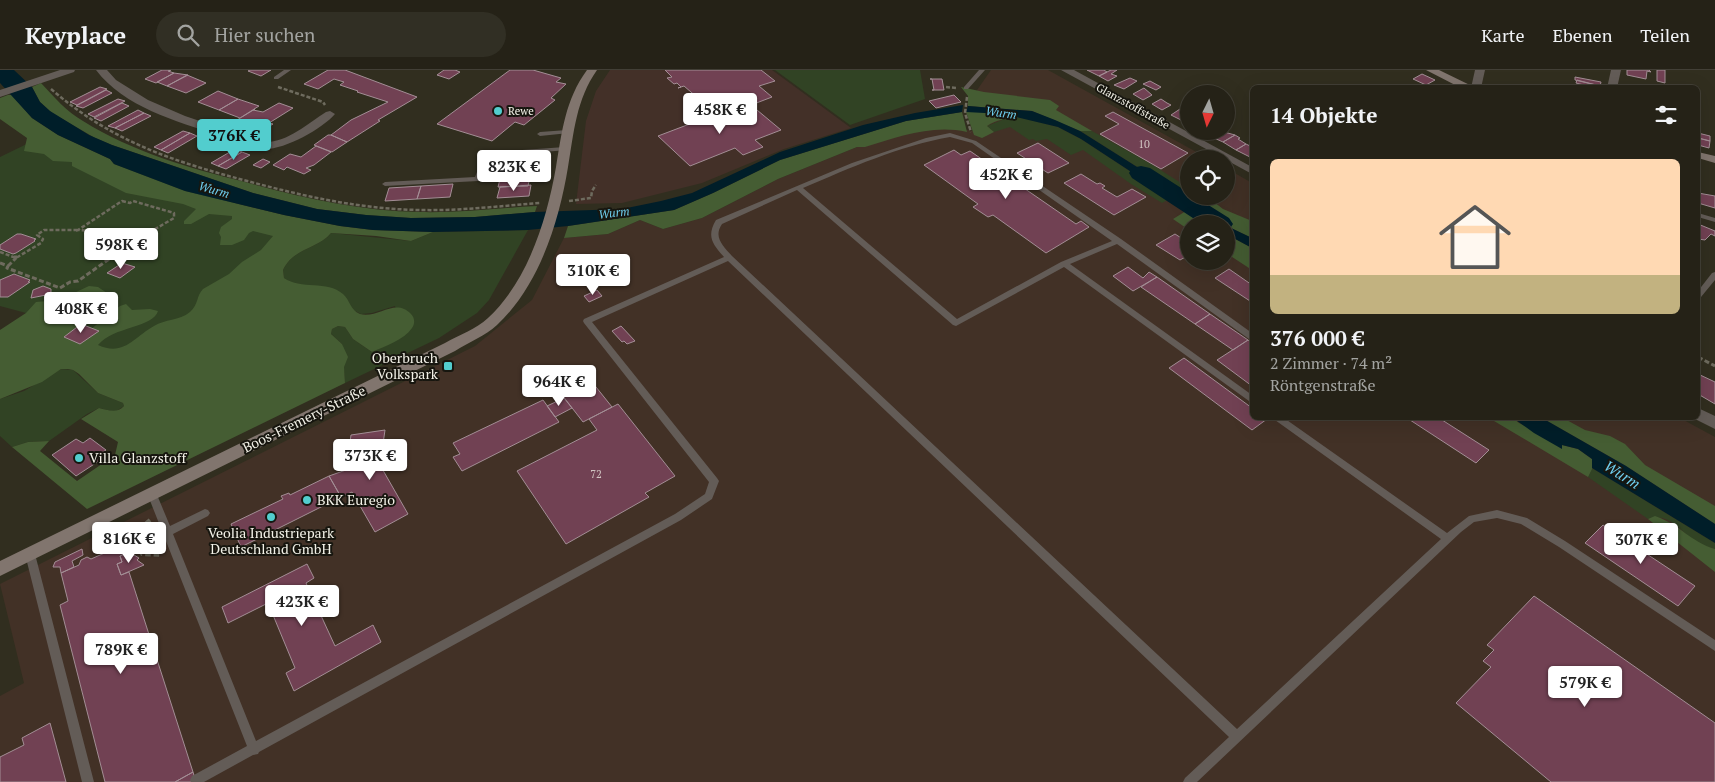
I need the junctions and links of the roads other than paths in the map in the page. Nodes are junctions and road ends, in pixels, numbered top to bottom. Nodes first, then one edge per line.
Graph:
1 (70, 70) edge
2 (101, 70) edge
3 (288, 70) edge
4 (592, 70) edge
5 (982, 70) edge
6 (1066, 70) edge
7 (1431, 70) edge
8 (1480, 70) edge
9 (1616, 70) edge
10 (276, 78) road end
11 (1464, 85) edge
12 (1477, 85) edge
13 (1613, 85) edge
14 (966, 88) dead end
15 (0, 94) edge
16 (330, 114) road end
17 (567, 132) junction
18 (540, 134) dead end
19 (565, 149) junction
20 (1700, 156) edge
21 (1715, 160) edge
22 (1250, 170) edge
23 (385, 184) dead end
24 (798, 187) junction
25 (1700, 216) edge
26 (1715, 220) edge
27 (1118, 241) junction
28 (729, 258) junction
29 (1064, 264) junction
30 (1715, 275) edge
31 (1700, 293) edge
32 (1250, 336) edge
33 (1250, 398) edge
34 (1700, 415) edge
35 (1281, 420) edge
36 (1715, 423) edge
37 (152, 493) junction
38 (205, 513) dead end
39 (167, 532) junction
40 (1448, 539) junction
41 (30, 554) junction
42 (0, 568) edge
43 (1715, 646) edge
44 (1237, 737) junction
45 (254, 750) junction
46 (196, 780) dead end
47 (88, 782) edge
48 (1189, 782) edge

1 - 15 street
2 - 16 street
3 - 10 lane
4 - 17 street, Boos-Fremery-Straße
5 - 14 lane
6 - 22 street, Glanzstoffstraße
7 - 11 street
8 - 12 street
9 - 13 street
17 - 18 lane
17 - 19 street, Boos-Fremery-Straße
19 - 23 lane
19 - 37 street, Boos-Fremery-Straße
20 - 21 street
24 - 27 lane
24 - 28 lane
24 - 29 lane
25 - 26 lane
27 - 29 lane
27 - 32 lane
28 - 44 lane
28 - 45 lane
29 - 33 lane
30 - 31 lane
34 - 36 street
35 - 40 lane
37 - 39 lane
37 - 41 street, Boos-Fremery-Straße
38 - 39 lane
39 - 45 lane
40 - 43 lane
40 - 44 lane
41 - 42 street, Boos-Fremery-Straße
41 - 47 lane
44 - 48 lane
45 - 46 lane

